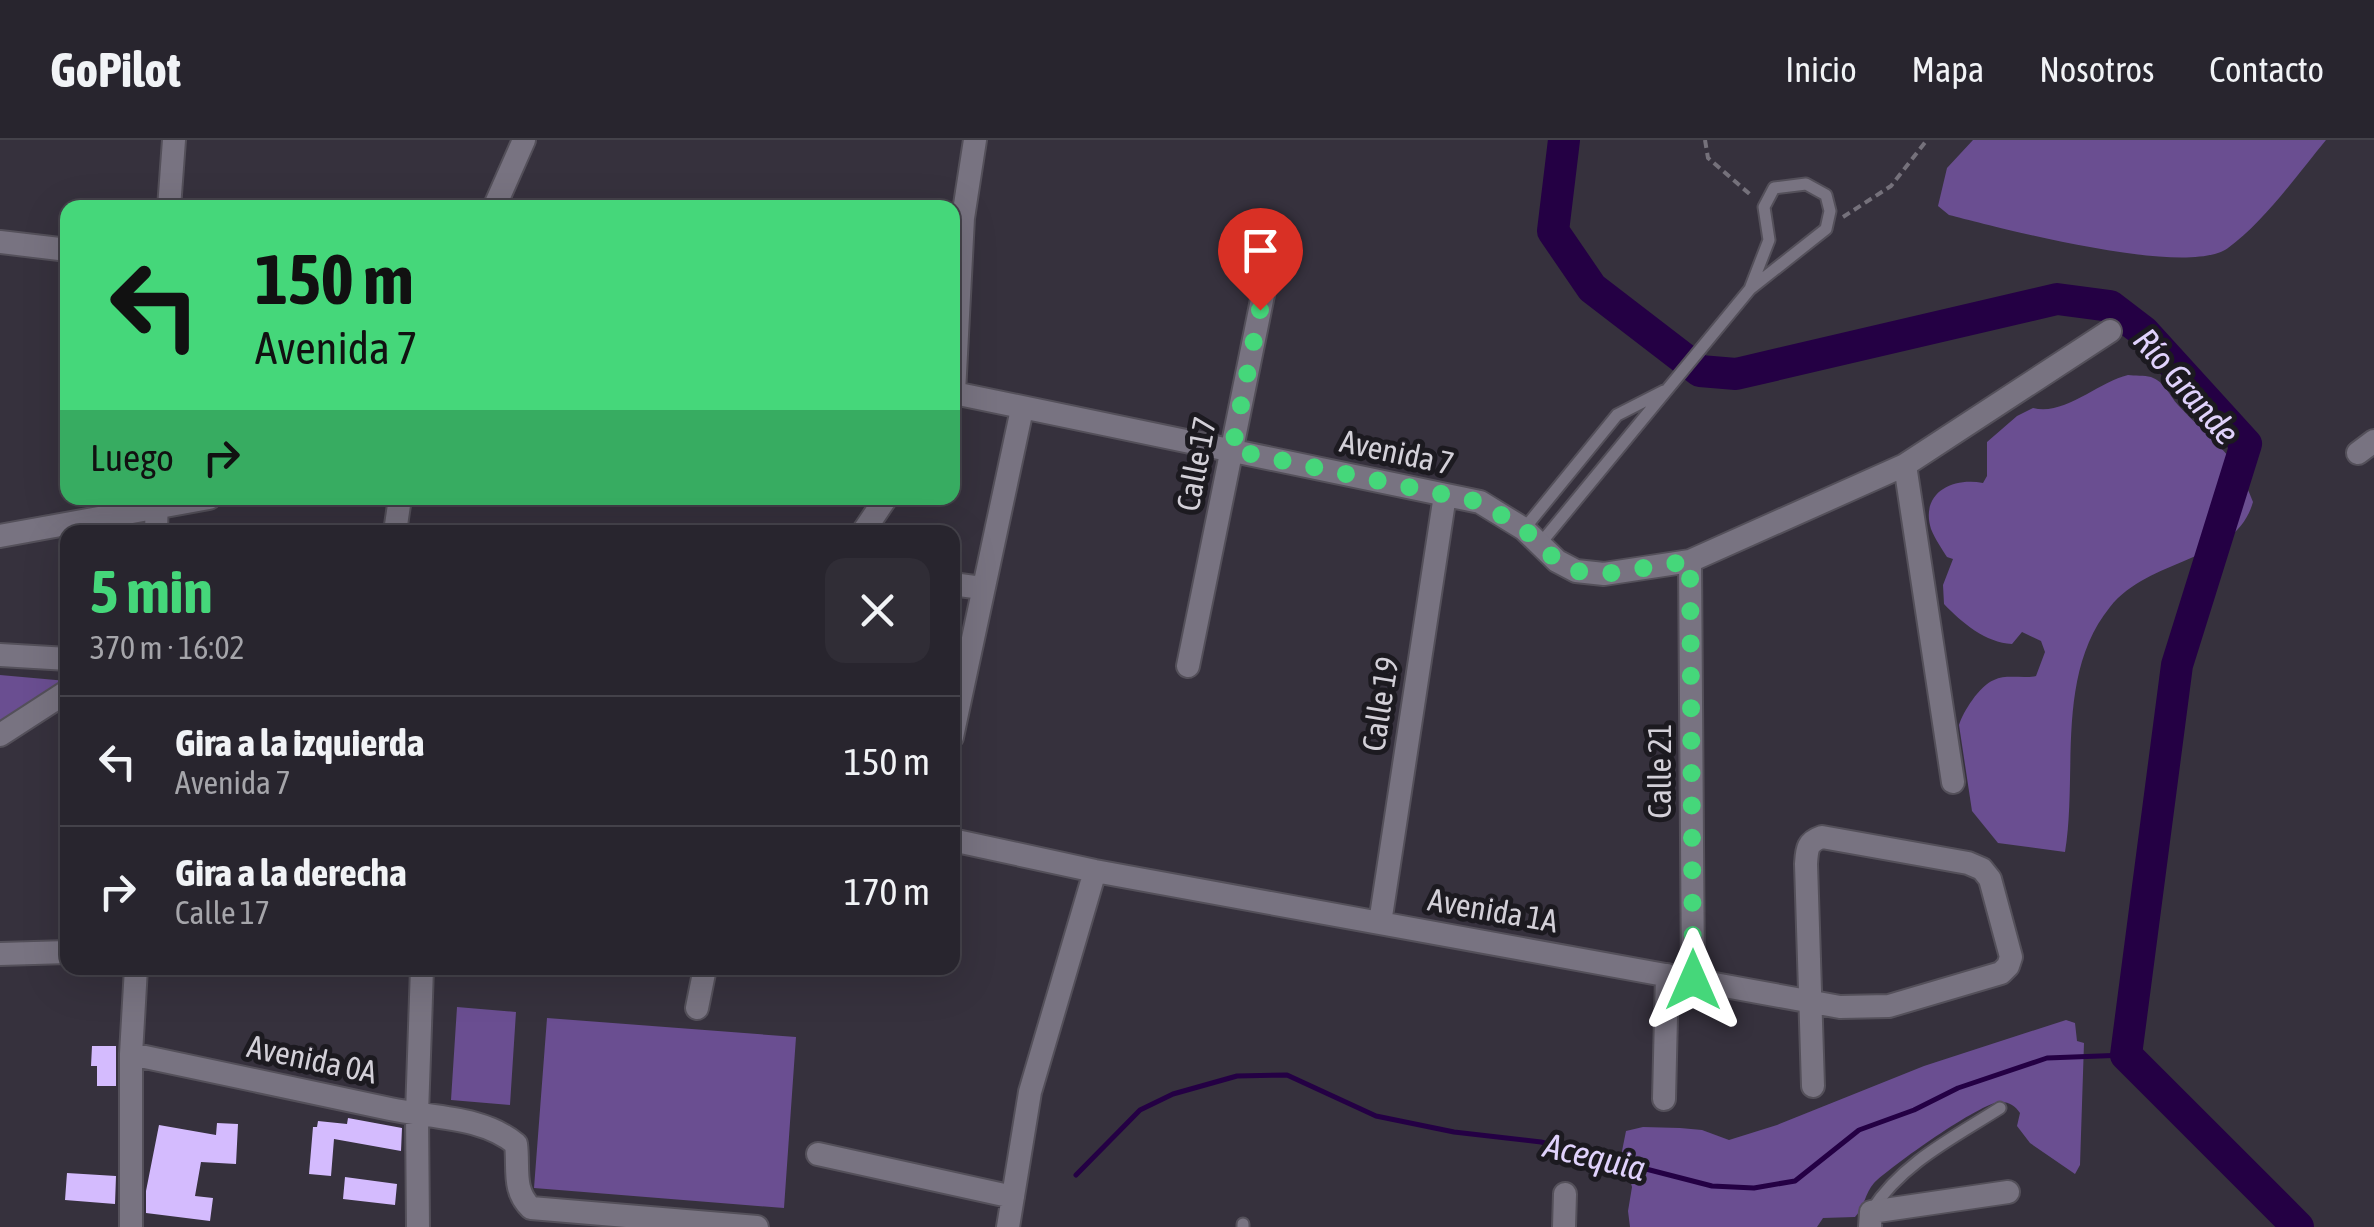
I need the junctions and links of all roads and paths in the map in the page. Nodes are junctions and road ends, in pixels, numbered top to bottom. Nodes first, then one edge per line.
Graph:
1 (174, 140) edge
2 (524, 140) edge
3 (975, 140) edge
4 (1705, 140) edge
5 (1927, 140) edge
6 (170, 200) edge
7 (498, 200) edge
8 (1764, 207) junction
9 (1826, 229) junction
10 (0, 242) edge
11 (60, 249) edge
12 (960, 257) edge
13 (1266, 274) dead end
14 (1750, 289) junction
15 (2110, 331) dead end
16 (1668, 389) junction
17 (960, 396) edge
18 (1022, 409) junction
19 (1232, 450) junction
20 (1905, 465) junction
21 (1445, 495) junction
22 (138, 505) edge
23 (0, 536) edge
24 (1531, 537) junction
25 (1690, 561) junction
26 (960, 585) edge
27 (982, 588) junction
28 (0, 655) edge
29 (60, 659) edge
30 (1188, 666) dead end
31 (60, 696) edge
32 (960, 697) edge
33 (0, 735) edge
34 (1953, 782) dead end
35 (960, 842) edge
36 (1095, 871) junction
37 (1380, 924) junction
38 (60, 952) edge
39 (0, 954) edge
40 (136, 975) edge
41 (422, 975) edge
42 (704, 975) edge
43 (1667, 976) junction
44 (1693, 980) junction
45 (1810, 1002) junction
46 (697, 1008) dead end
47 (131, 1054) junction
48 (1813, 1086) dead end
49 (1664, 1099) dead end
50 (2000, 1108) dead end
51 (417, 1114) junction
52 (818, 1154) dead end
53 (2008, 1192) dead end
54 (1565, 1194) dead end
55 (1012, 1197) junction
56 (1870, 1220) edge
57 (694, 1224) edge
58 (131, 1227) edge
59 (418, 1227) edge
60 (757, 1227) edge
61 (1008, 1227) edge
62 (1564, 1227) edge

1 - 6 street
2 - 7 street
3 - 12 street
4 - 8 path
5 - 9 path
8 - 9 lane
8 - 14 lane
9 - 14 lane
10 - 11 street
13 - 19 street, Calle 17
14 - 16 lane
15 - 20 street, Avenida 7
16 - 24 lane
16 - 24 lane
17 - 18 street, Avenida 7
18 - 19 street, Avenida 7
18 - 27 street
19 - 21 street, Avenida 7
19 - 30 street, Calle 17
20 - 25 street, Avenida 7
20 - 34 street
21 - 24 street, Avenida 7
21 - 37 street, Calle 19
22 - 23 street
24 - 25 street, Avenida 7
25 - 44 street, Calle 21
26 - 27 street
27 - 32 street
28 - 29 street
31 - 33 street
35 - 36 street, Avenida 1A
36 - 37 street, Avenida 1A
36 - 55 street
37 - 43 street, Avenida 1A
38 - 39 street
40 - 47 street
41 - 51 street
42 - 46 street
43 - 44 street, Avenida 1A
43 - 49 street
44 - 45 street, Avenida 1A
45 - 45 street, Avenida 1A
45 - 48 street
47 - 51 street, Avenida 0A
47 - 58 street
50 - 56 lane
51 - 57 street, Avenida 0A
51 - 59 street
52 - 55 street
53 - 56 street
54 - 62 street
55 - 61 street
57 - 60 street

